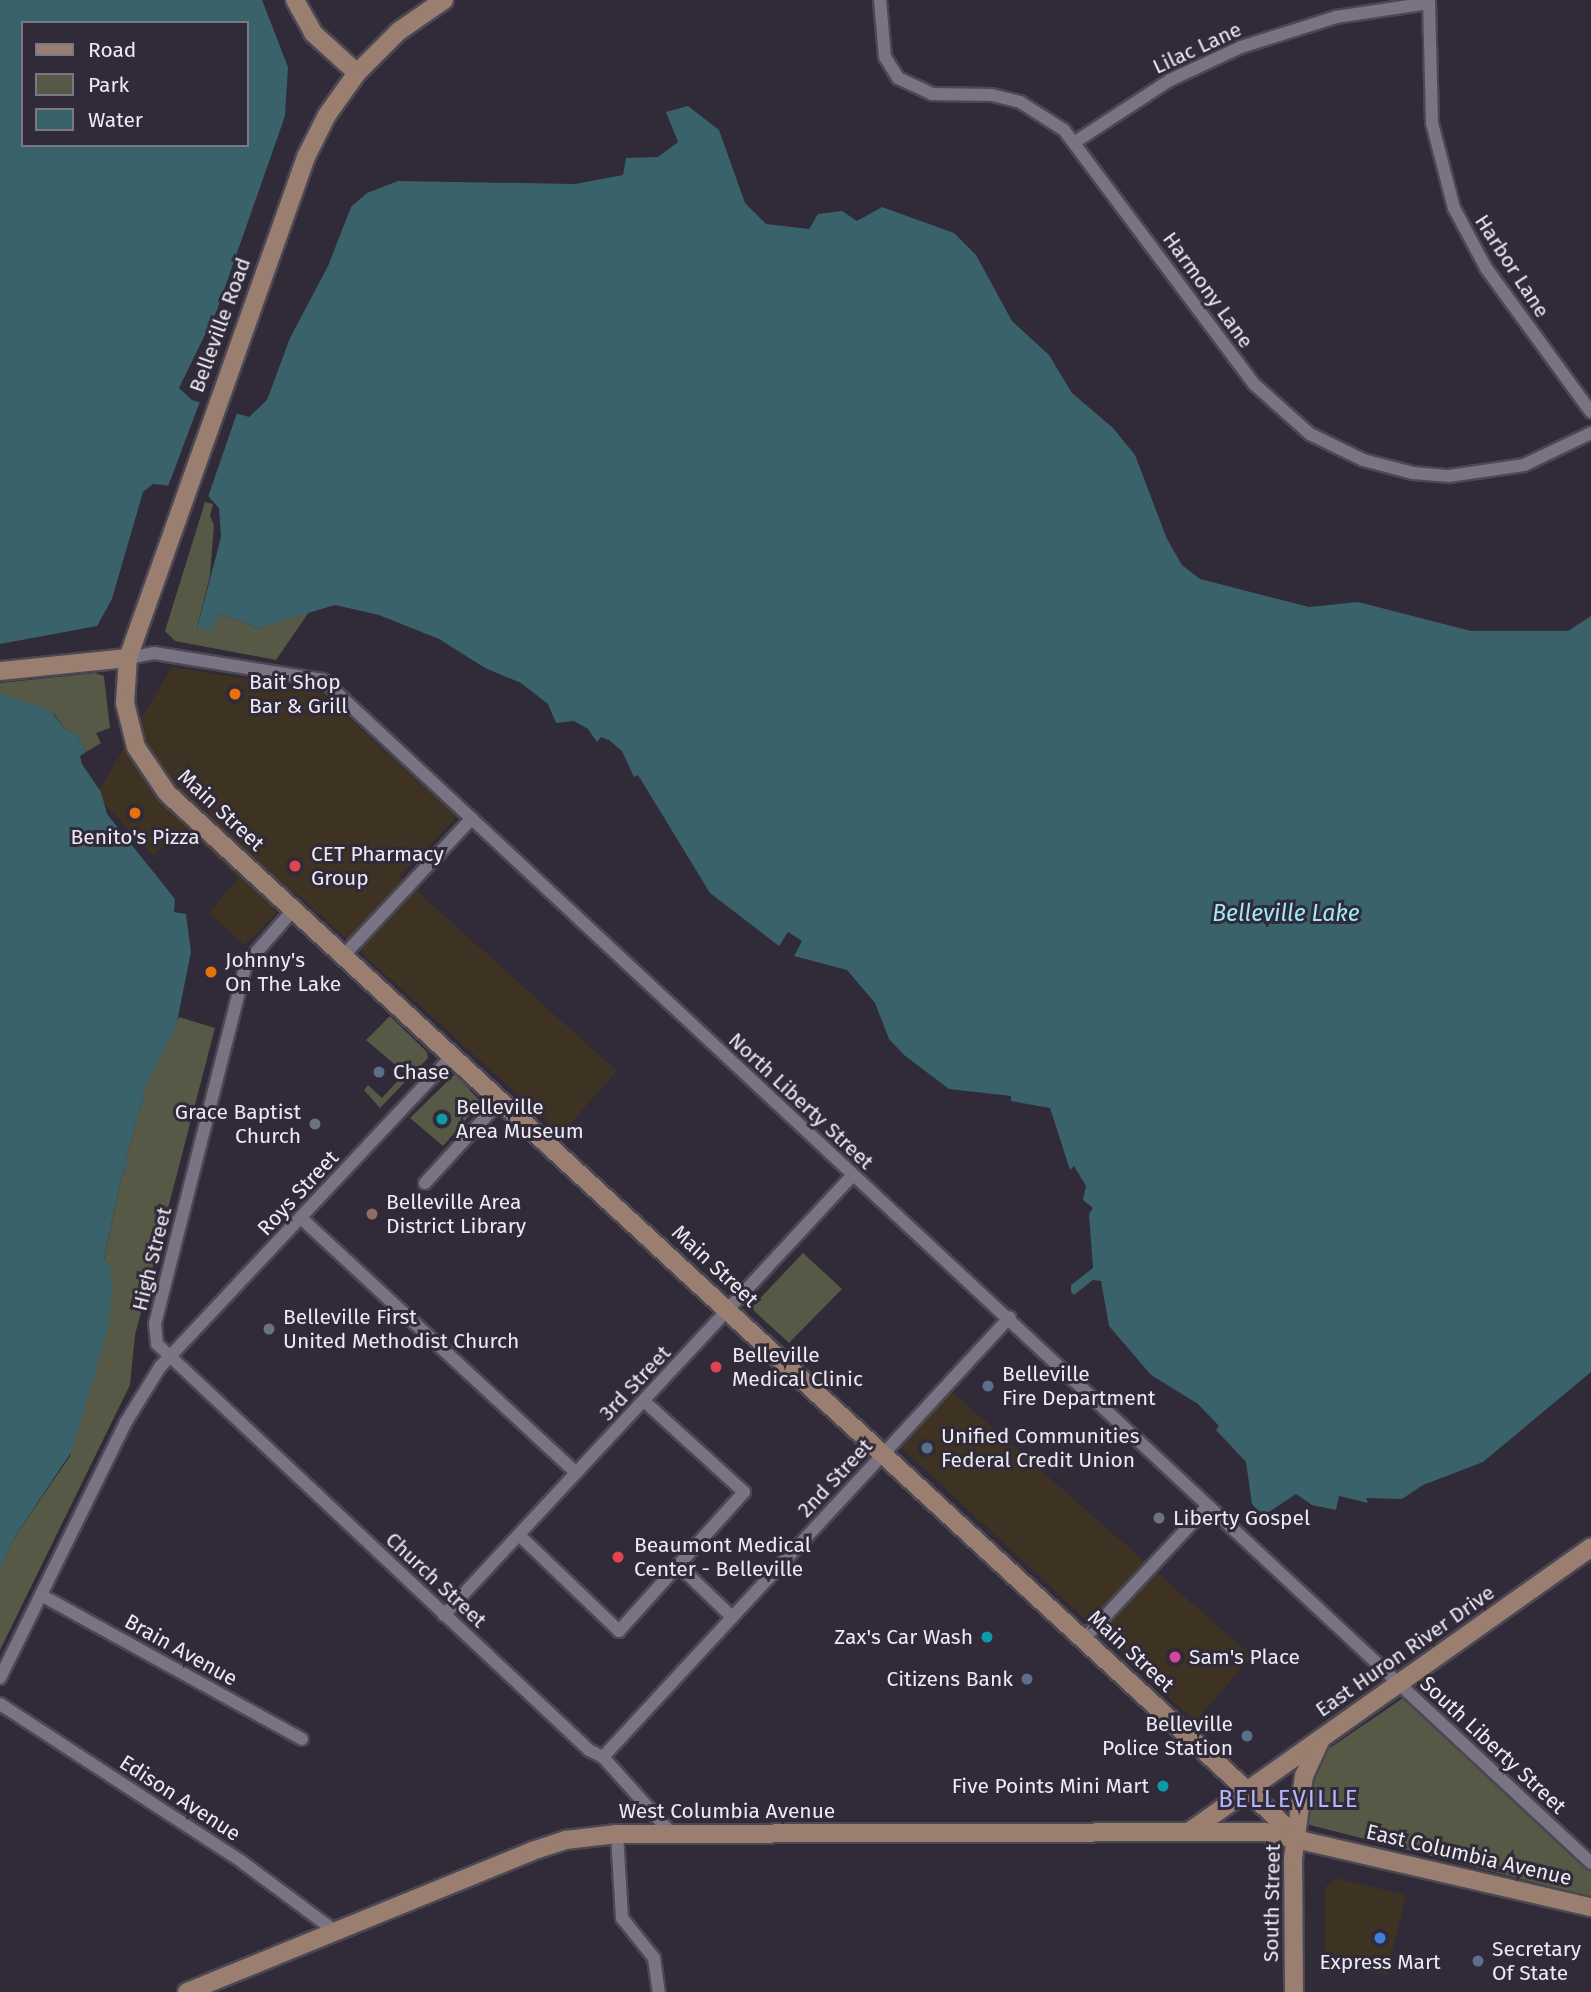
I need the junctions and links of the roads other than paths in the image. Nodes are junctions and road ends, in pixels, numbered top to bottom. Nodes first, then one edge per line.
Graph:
1 (295, 0) edge
2 (444, 0) edge
3 (880, 0) edge
4 (1429, 1) edge
5 (357, 73) junction
6 (1075, 142) junction
7 (1591, 412) edge
8 (1591, 433) edge
9 (128, 658) junction
10 (0, 671) edge
11 (127, 713) joint
12 (472, 818) junction
13 (294, 909) junction
14 (344, 955) junction
15 (453, 1055) junction
16 (501, 1100) junction
17 (852, 1176) junction
18 (425, 1183) dead end
19 (301, 1218) junction
20 (729, 1309) junction
21 (1010, 1317) junction
22 (171, 1356) junction
23 (645, 1402) junction
24 (883, 1454) junction
25 (576, 1474) junction
26 (1208, 1506) junction
27 (519, 1535) junction
28 (1591, 1547) edge
29 (679, 1566) junction
30 (41, 1595) junction
31 (444, 1615) junction
32 (732, 1618) junction
33 (1084, 1639) junction
34 (0, 1678) edge
35 (1399, 1683) junction
36 (0, 1704) edge
37 (1322, 1736) junction
38 (302, 1740) dead end
39 (603, 1757) junction
40 (1245, 1793) junction
41 (1189, 1832) junction
42 (671, 1833) junction
43 (617, 1834) junction
44 (1296, 1836) junction
45 (1591, 1863) edge
46 (1591, 1907) edge
47 (335, 1931) junction
48 (187, 1992) edge
49 (659, 1992) edge
50 (1294, 1992) edge

1 - 5 main road
2 - 5 main road, Belleville Road
3 - 6 street, Harmony Lane
4 - 6 street, Lilac Lane
4 - 7 street, Harbor Lane
5 - 9 main road, Belleville Road
6 - 8 street, Harmony Lane
9 - 10 main road
9 - 11 main road, Belleville Road
9 - 12 street, North Liberty Street
11 - 13 main road, Main Street
12 - 14 street
12 - 17 street, North Liberty Street
13 - 14 main road, Main Street
13 - 22 street, High Street
14 - 15 main road, Main Street
15 - 16 main road, Main Street
15 - 19 street, Roys Street
16 - 18 street
16 - 20 main road, Main Street
17 - 20 street, 3rd Street
17 - 21 street, North Liberty Street
19 - 22 street, Roys Street
19 - 25 street
20 - 23 street, 3rd Street
20 - 24 main road, Main Street
21 - 24 street, 2nd Street
21 - 26 street, North Liberty Street
22 - 30 street
22 - 31 street, Church Street
23 - 25 street, 3rd Street
23 - 29 street
24 - 32 street, 2nd Street
24 - 33 main road, Main Street
25 - 27 street, 3rd Street
26 - 33 street
26 - 35 street, North Liberty Street
27 - 29 street
27 - 31 street, 3rd Street
28 - 35 main road, East Huron River Drive
29 - 32 street
30 - 34 street
30 - 38 street, Brain Avenue
31 - 39 street, Church Street
32 - 39 street, 2nd Street
33 - 40 main road, Main Street
35 - 37 main road, East Huron River Drive
35 - 45 street, South Liberty Street
36 - 47 street, Edison Avenue
37 - 40 main road, East Huron River Drive
37 - 44 main road, South Street
39 - 42 street, Church Street
40 - 41 main road, East Huron River Drive
40 - 44 main road, Main Street
41 - 42 main road, West Columbia Avenue
41 - 44 main road, West Columbia Avenue
42 - 43 main road, West Columbia Avenue
43 - 47 main road, West Columbia Avenue
43 - 49 street
44 - 46 main road, East Columbia Avenue
44 - 50 main road, South Street
47 - 48 main road, West Columbia Avenue

